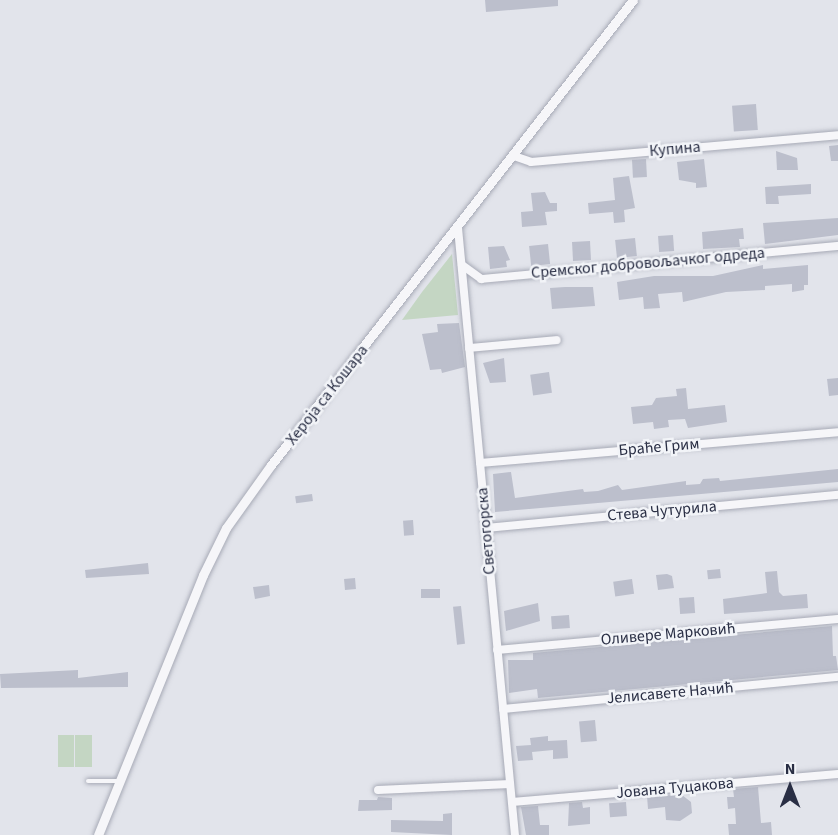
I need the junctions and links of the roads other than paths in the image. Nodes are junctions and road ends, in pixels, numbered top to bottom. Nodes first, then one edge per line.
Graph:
1 (633, 0) edge
2 (838, 135) edge
3 (514, 156) junction
4 (458, 228) junction
5 (838, 246) edge
6 (462, 265) junction
7 (557, 340) dead end
8 (469, 348) junction
9 (838, 432) edge
10 (480, 463) junction
11 (838, 495) edge
12 (486, 528) junction
13 (838, 619) edge
14 (497, 650) junction
15 (838, 677) edge
16 (503, 709) junction
17 (838, 774) edge
18 (88, 781) dead end
19 (119, 781) junction
20 (510, 784) junction
21 (378, 790) dead end
22 (512, 802) junction
23 (98, 835) edge
24 (515, 835) edge

1 - 3 street, Хероја са Кошара
2 - 3 street, Купина
3 - 4 street, Хероја са Кошара
4 - 6 street, Светогорска
4 - 19 street, Хероја са Кошара
5 - 6 street, Сремског добровољачког одреда
6 - 8 street, Светогорска
7 - 8 street
8 - 10 street, Светогорска
9 - 10 street, Браће Грим
10 - 12 street, Светогорска
11 - 12 street, Стева Чутурила
12 - 14 street, Светогорска
13 - 14 street, Оливере Марковић
14 - 16 street, Светогорска
15 - 16 street, Јелисавете Начић
16 - 20 street, Светогорска
17 - 22 street, Јована Туцакова
18 - 19 lane
19 - 23 street, Хероја са Кошара
20 - 21 street
20 - 22 street, Светогорска
22 - 24 street, Светогорска

